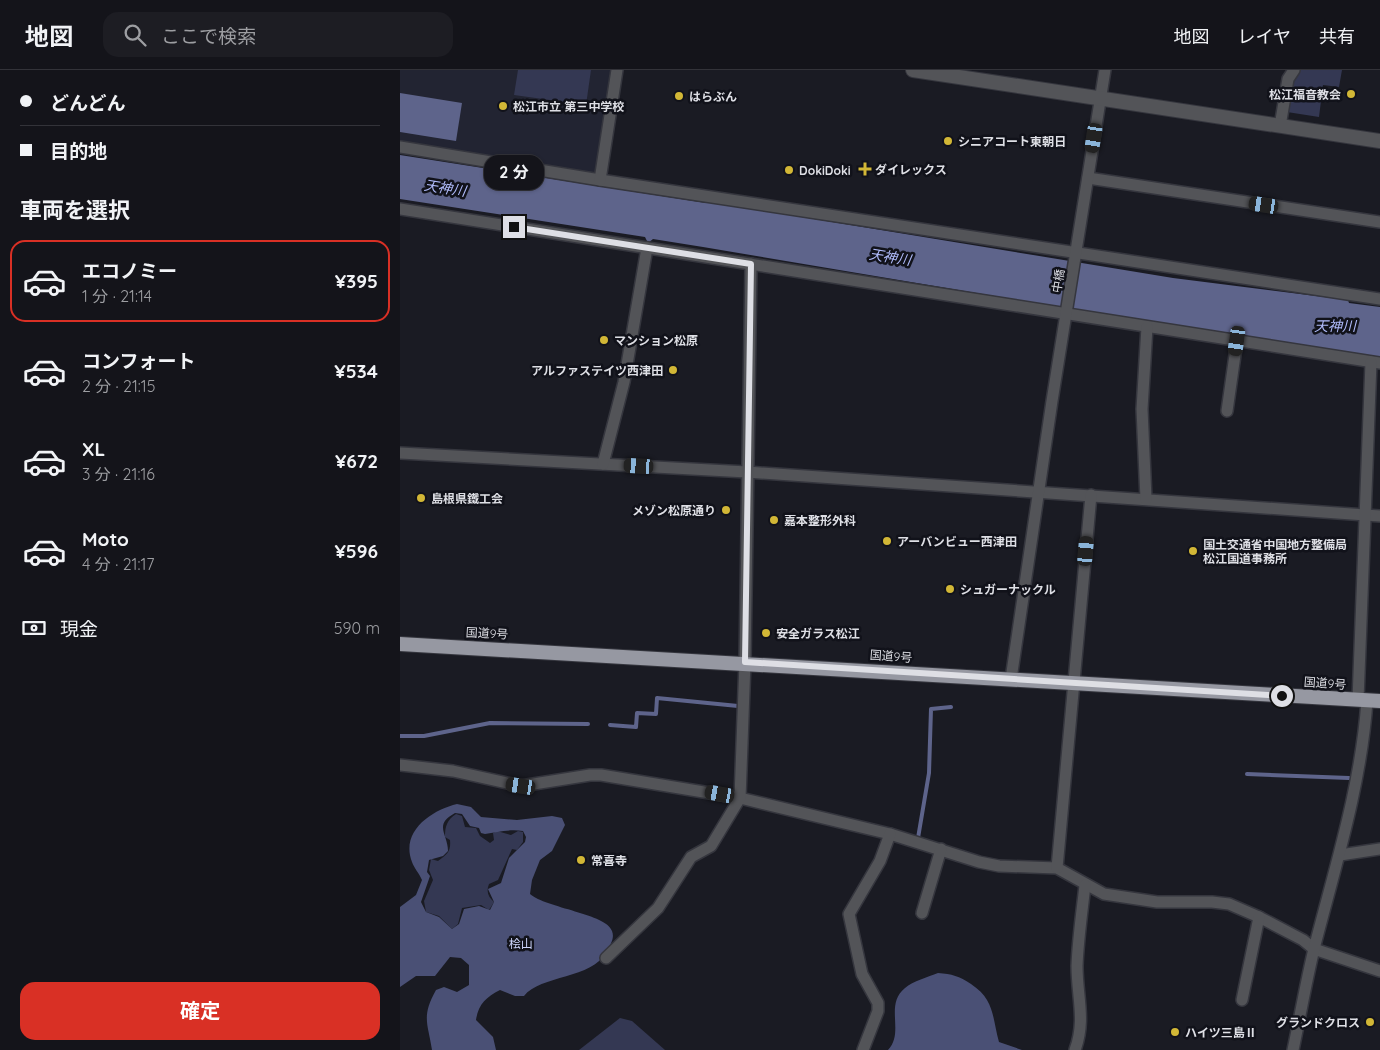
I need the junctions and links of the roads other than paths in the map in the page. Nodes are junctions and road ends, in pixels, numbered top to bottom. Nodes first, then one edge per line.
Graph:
1 (616, 70) edge
2 (913, 70) edge
3 (1105, 70) edge
4 (1294, 70) edge
5 (1100, 99) junction
6 (1280, 126) junction
7 (1380, 141) edge
8 (400, 147) edge
9 (1088, 178) junction
10 (600, 180) junction
11 (400, 209) edge
12 (1380, 222) edge
13 (647, 248) junction
14 (1076, 254) junction
15 (751, 264) junction
16 (1380, 299) edge
17 (1067, 312) junction
18 (1147, 327) junction
19 (1237, 341) junction
20 (1376, 363) edge
21 (1227, 410) dead end
22 (1374, 429) edge
23 (400, 454) edge
24 (603, 464) junction
25 (748, 472) junction
26 (1040, 491) junction
27 (1091, 494) junction
28 (1146, 499) junction
29 (1365, 515) junction
30 (1380, 516) edge
31 (400, 644) edge
32 (745, 662) junction
33 (1012, 679) junction
34 (1073, 683) junction
35 (1368, 701) edge
36 (400, 765) edge
37 (740, 798) junction
38 (890, 834) junction
39 (941, 849) junction
40 (1380, 849) edge
41 (1340, 855) junction
42 (1057, 868) junction
43 (1085, 885) junction
44 (922, 913) dead end
45 (1259, 917) junction
46 (1314, 950) junction
47 (606, 958) dead end
48 (1380, 971) edge
49 (1242, 1000) dead end
50 (862, 1050) edge
51 (1075, 1050) edge
52 (1293, 1050) edge

1 - 10 street
2 - 5 street
3 - 5 street, 中橋
4 - 6 street
5 - 6 street
5 - 9 street, 中橋
6 - 7 street
8 - 10 street
9 - 12 street
9 - 14 street, 中橋
10 - 14 street
11 - 13 street
13 - 15 street
13 - 24 street
14 - 16 street
14 - 17 street, 中橋
15 - 17 street
15 - 25 street
17 - 18 street
17 - 26 street, 中橋
18 - 19 street
18 - 28 street
19 - 20 street
19 - 21 street
20 - 22 street
22 - 29 street
23 - 24 street
24 - 25 street
25 - 26 street
25 - 32 street
26 - 27 street
26 - 33 street, 中橋
27 - 28 street
27 - 34 street
28 - 29 street
29 - 30 street
29 - 35 street
31 - 32 highway, 国道9号
32 - 33 highway, 国道9号
32 - 37 street
33 - 34 highway, 国道9号
34 - 35 highway, 国道9号
34 - 42 street
35 - 41 street
36 - 37 street
37 - 38 street
37 - 47 street
38 - 39 street
38 - 50 street
39 - 42 street
39 - 44 street
40 - 41 street
41 - 46 street
42 - 43 street
43 - 45 street
43 - 51 street
45 - 46 street
45 - 49 street
46 - 48 street
46 - 52 street

